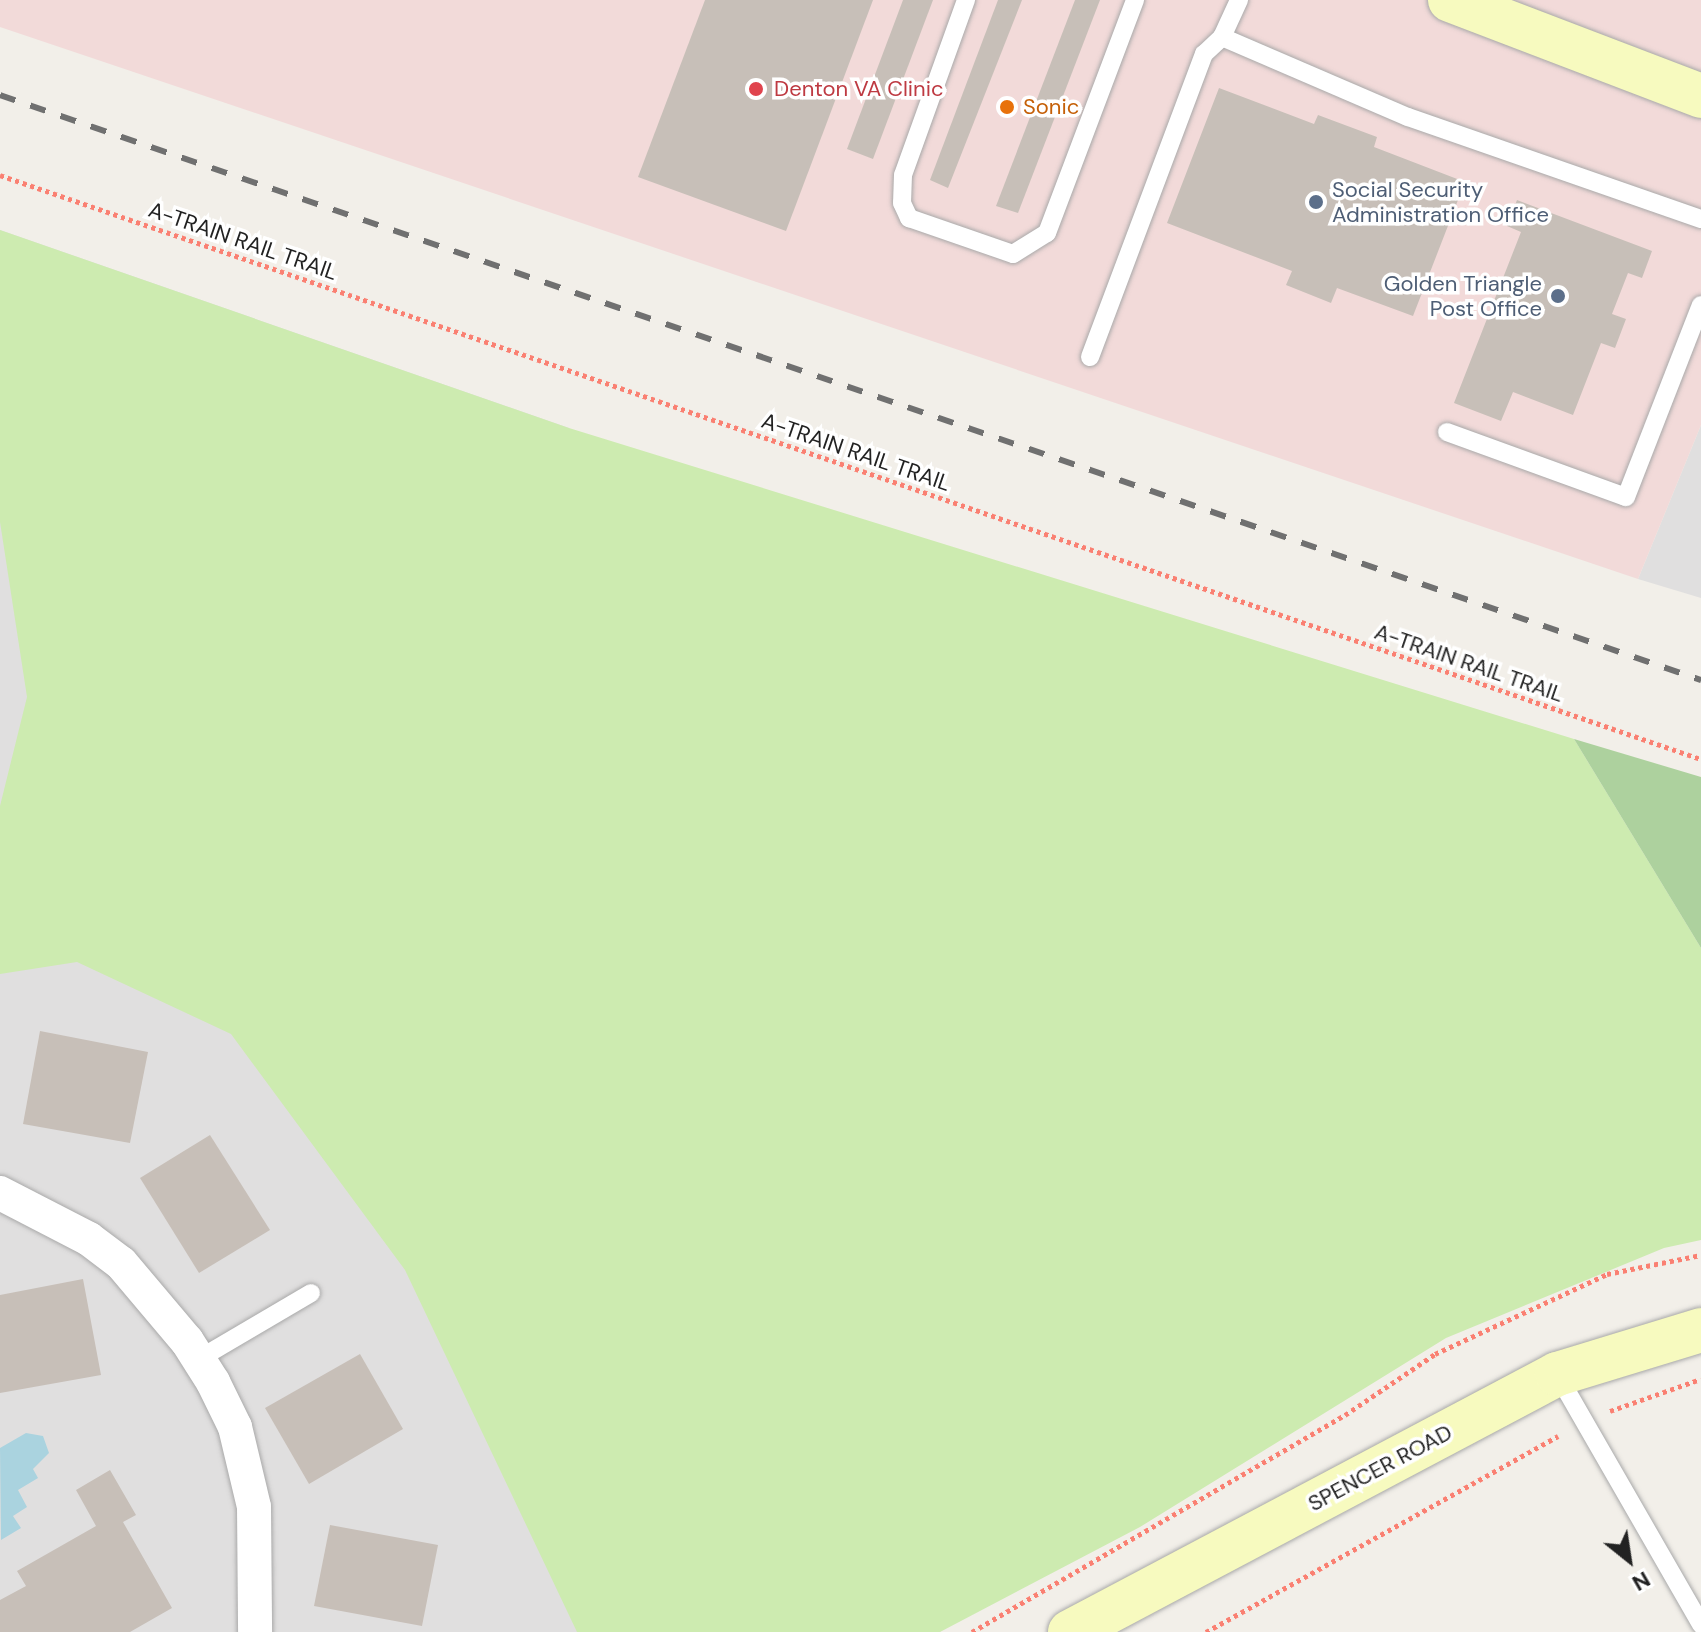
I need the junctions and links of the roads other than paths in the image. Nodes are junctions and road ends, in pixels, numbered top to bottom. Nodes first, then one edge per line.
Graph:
1 (966, 0) edge
2 (1135, 0) edge
3 (1450, 0) edge
4 (1235, 1) edge
5 (1222, 37) junction
6 (1701, 96) edge
7 (1701, 219) edge
8 (1701, 305) edge
9 (1090, 357) dead end
10 (1447, 432) dead end
11 (0, 1193) edge
12 (311, 1293) dead end
13 (1701, 1330) edge
14 (199, 1359) junction
15 (1557, 1374) junction
16 (1701, 1624) edge
17 (255, 1632) edge
18 (1070, 1632) edge

1 - 2 lane
3 - 6 street
4 - 5 lane
5 - 7 lane
5 - 9 lane
8 - 10 lane
11 - 14 street
12 - 14 lane
13 - 15 street, SPENCER ROAD
14 - 17 street
15 - 16 lane
15 - 18 street, SPENCER ROAD

